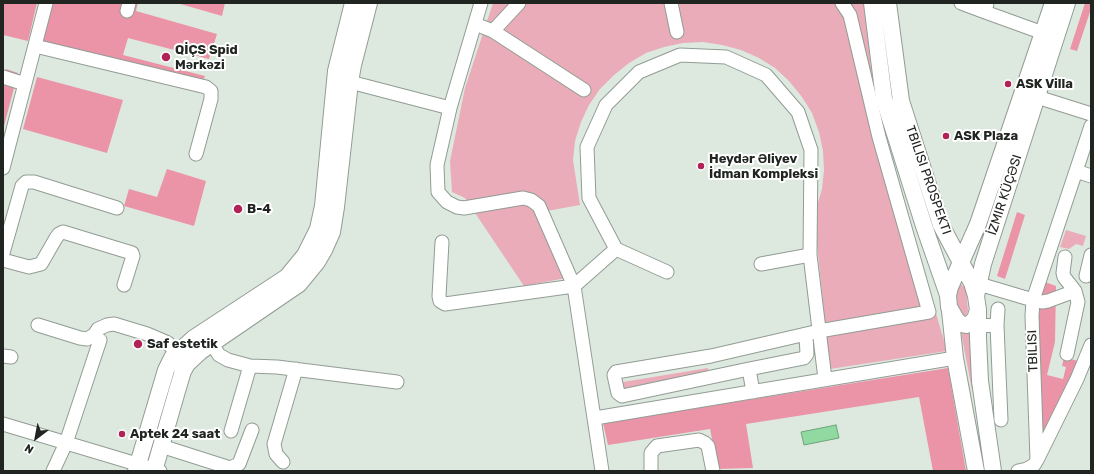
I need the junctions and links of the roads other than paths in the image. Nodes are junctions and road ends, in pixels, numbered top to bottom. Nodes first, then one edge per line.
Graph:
1 (46, 3) edge
2 (353, 3) edge
3 (369, 3) edge
4 (481, 3) edge
5 (519, 3) edge
6 (671, 3) edge
7 (842, 3) edge
8 (872, 3) edge
9 (888, 3) edge
10 (961, 3) edge
11 (1053, 3) edge
12 (1068, 3) edge
13 (986, 7) edge
14 (850, 9) edge
15 (475, 24) junction
16 (493, 31) junction
17 (677, 32) dead end
18 (1043, 33) junction
19 (35, 46) junction
20 (3, 78) edge
21 (350, 82) junction
22 (25, 84) junction
23 (584, 90) dead end
24 (1037, 97) junction
25 (450, 108) junction
26 (1091, 114) edge
27 (1091, 126) edge
28 (196, 154) dead end
29 (4, 163) edge
30 (1076, 171) junction
31 (1091, 176) edge
32 (117, 208) dead end
33 (978, 224) junction
34 (941, 225) junction
35 (442, 242) dead end
36 (616, 249) junction
37 (3, 253) edge
38 (810, 255) junction
39 (1091, 255) edge
40 (1065, 257) dead end
41 (3, 260) edge
42 (761, 264) dead end
43 (961, 264) junction
44 (667, 272) dead end
45 (1086, 276) dead end
46 (124, 285) dead end
47 (574, 286) junction
48 (1075, 291) junction
49 (950, 294) junction
50 (976, 294) junction
51 (1034, 300) junction
52 (998, 309) dead end
53 (38, 325) dead end
54 (997, 325) junction
55 (978, 326) junction
56 (819, 331) junction
57 (806, 335) junction
58 (100, 340) dead end
59 (212, 344) junction
60 (761, 345) junction
61 (1091, 345) edge
62 (1067, 354) dead end
63 (711, 356) junction
64 (182, 358) junction
65 (955, 358) junction
66 (250, 366) junction
67 (764, 366) junction
68 (296, 369) junction
69 (749, 369) junction
70 (715, 376) junction
71 (826, 379) junction
72 (397, 382) dead end
73 (753, 392) junction
74 (595, 418) junction
75 (1001, 420) dead end
76 (3, 424) edge
77 (252, 430) dead end
78 (231, 431) dead end
79 (66, 443) junction
80 (161, 446) junction
81 (283, 462) dead end
82 (1035, 465) edge
83 (137, 467) edge
84 (156, 470) edge
85 (53, 471) edge
86 (602, 471) edge
87 (651, 471) edge
88 (713, 471) edge
89 (976, 471) edge
90 (992, 471) edge
91 (1018, 471) edge

1 - 19 street
2 - 64 main road
3 - 21 main road
4 - 15 street
5 - 16 street
6 - 17 street
7 - 14 street
8 - 49 main road, TBILISI PROSPEKTI
9 - 34 main road, TBILISI PROSPEKTI
10 - 13 street
11 - 18 main road, İZMIR KÜÇƏSI
12 - 24 main road, İZMIR KÜÇƏSI
13 - 18 street
14 - 56 street
15 - 16 street
15 - 25 street
16 - 23 street
18 - 33 main road, İZMIR KÜÇƏSI
19 - 22 street
19 - 28 street
20 - 22 street
21 - 25 street
21 - 59 main road
22 - 29 street
24 - 26 street
24 - 50 main road, İZMIR KÜÇƏSI
25 - 47 street
27 - 30 street, TBILISI
30 - 31 street
30 - 51 street, TBILISI
32 - 37 street
33 - 34 main road
33 - 43 main road, İZMIR KÜÇƏSI
34 - 43 main road, TBILISI PROSPEKTI
35 - 47 street
36 - 38 street
36 - 44 street
36 - 47 street
38 - 42 street
38 - 56 street
39 - 45 street
40 - 48 street
41 - 46 street
43 - 49 main road, İZMIR KÜÇƏSI
43 - 50 main road, TBILISI PROSPEKTI
47 - 74 street
48 - 51 street
48 - 62 street
49 - 50 main road
49 - 50 main road
49 - 65 main road, TBILISI PROSPEKTI
50 - 51 street
50 - 55 main road
51 - 82 street, TBILISI
52 - 54 street
53 - 64 street
54 - 55 street
54 - 75 street
55 - 90 main road
56 - 57 street
56 - 71 street
57 - 60 street
57 - 67 street
58 - 79 street
59 - 64 main road
59 - 66 street
60 - 63 street
60 - 67 street
61 - 82 street
63 - 70 street
63 - 70 street
64 - 80 main road
64 - 83 main road
65 - 71 street
65 - 89 main road, TBILISI PROSPEKTI
66 - 68 street
66 - 78 street
67 - 69 street
68 - 72 street
68 - 81 street
69 - 70 street
69 - 73 street
71 - 73 street
73 - 74 street
74 - 86 street
76 - 79 street
77 - 80 street
79 - 83 street
79 - 85 street
80 - 84 main road
82 - 91 street
83 - 84 street
87 - 88 street

